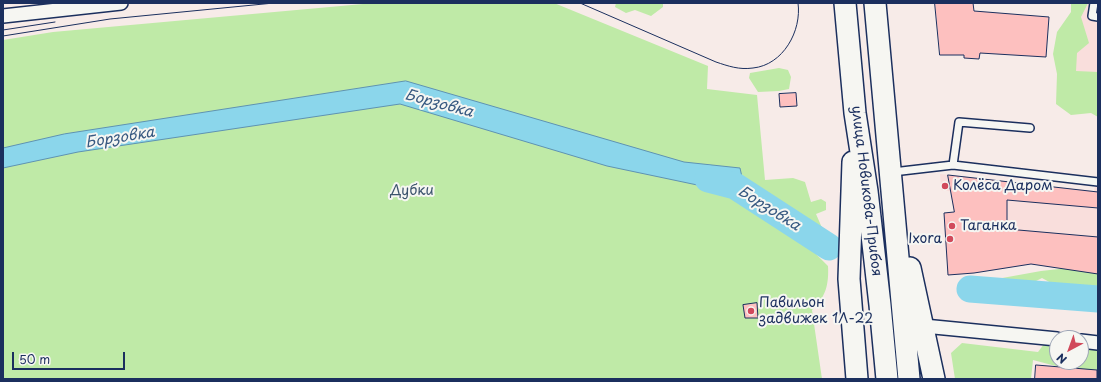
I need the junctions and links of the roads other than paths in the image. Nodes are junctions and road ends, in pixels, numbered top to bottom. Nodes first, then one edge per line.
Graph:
1 (120, 3) edge
2 (845, 3) edge
3 (875, 3) edge
4 (1094, 3) edge
5 (3, 16) edge
6 (1098, 17) edge
7 (855, 113) junction
8 (1030, 128) dead end
9 (953, 165) junction
10 (892, 182) junction
11 (1098, 182) edge
12 (924, 326) junction
13 (1049, 338) edge
14 (857, 379) edge
15 (887, 379) edge
16 (909, 379) edge
17 (934, 379) edge

1 - 5 street
2 - 7 main road, улица Новикова-Прибоя
3 - 10 main road, улица Новикова-Прибоя
4 - 6 lane
7 - 14 main road
7 - 15 main road, улица Новикова-Прибоя
8 - 9 lane
9 - 10 lane
9 - 11 lane
10 - 12 main road
10 - 16 main road, улица Новикова-Прибоя
12 - 13 street
12 - 17 main road

